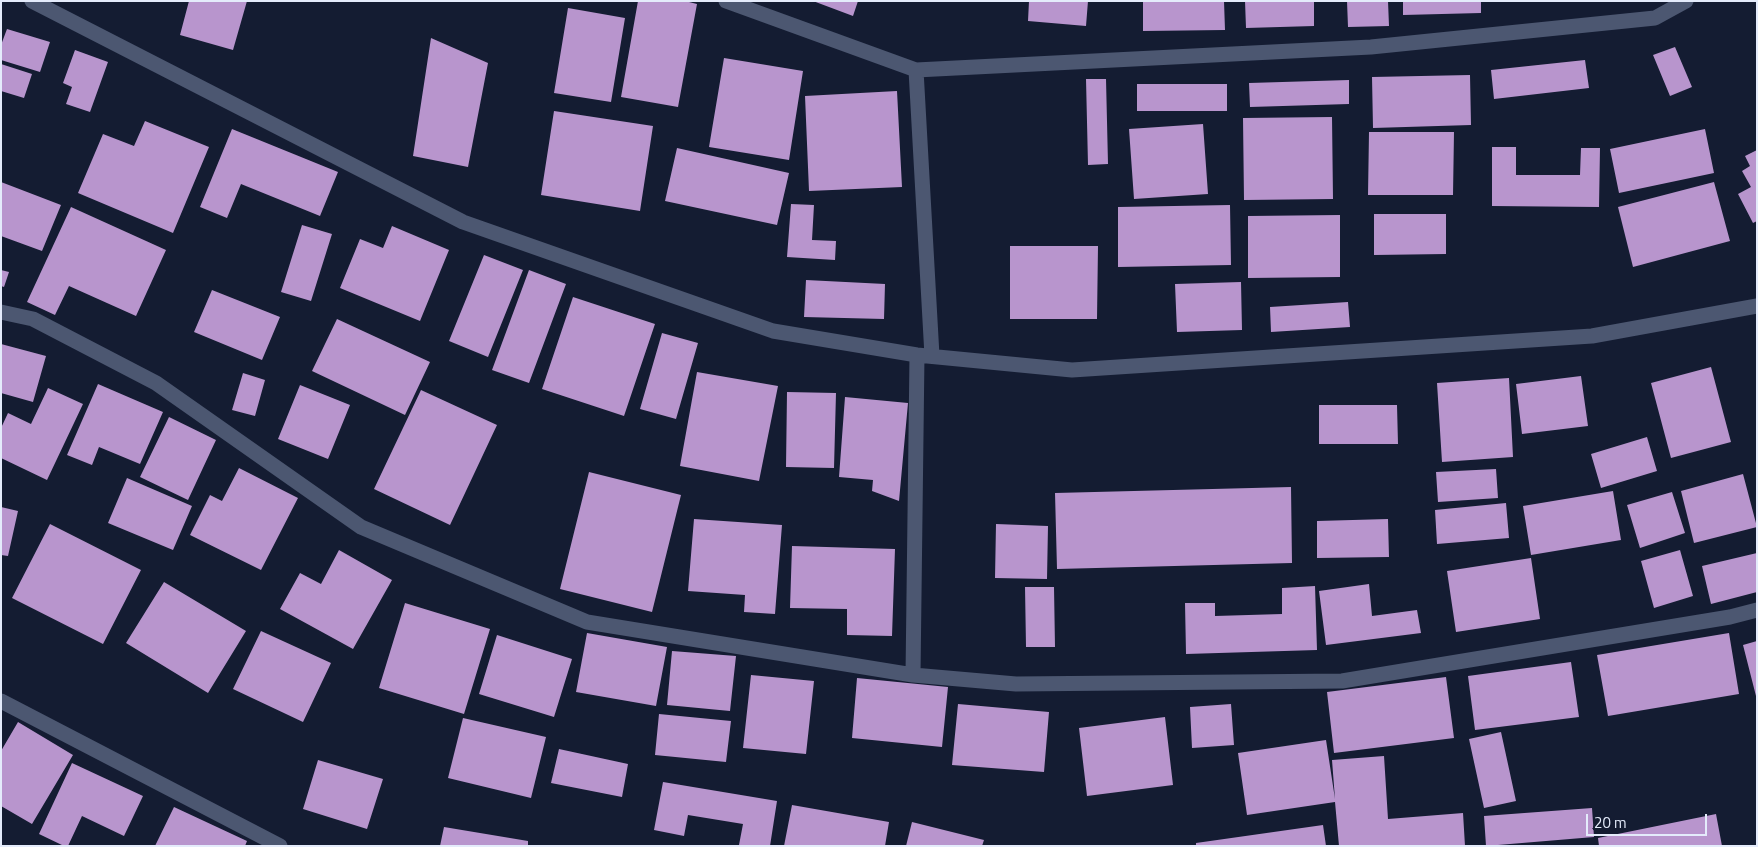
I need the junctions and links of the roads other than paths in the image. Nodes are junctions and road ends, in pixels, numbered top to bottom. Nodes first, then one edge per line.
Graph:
1 (32, 1) edge
2 (726, 1) edge
3 (1686, 1) edge
4 (916, 70) junction
5 (1757, 306) edge
6 (1, 312) edge
7 (924, 355) junction
8 (1757, 610) edge
9 (913, 675) junction
10 (1, 701) edge
11 (280, 846) edge

1 - 7 street
2 - 4 street
3 - 4 street
4 - 7 street
5 - 7 street
6 - 9 street
7 - 9 street
8 - 9 street
10 - 11 street

